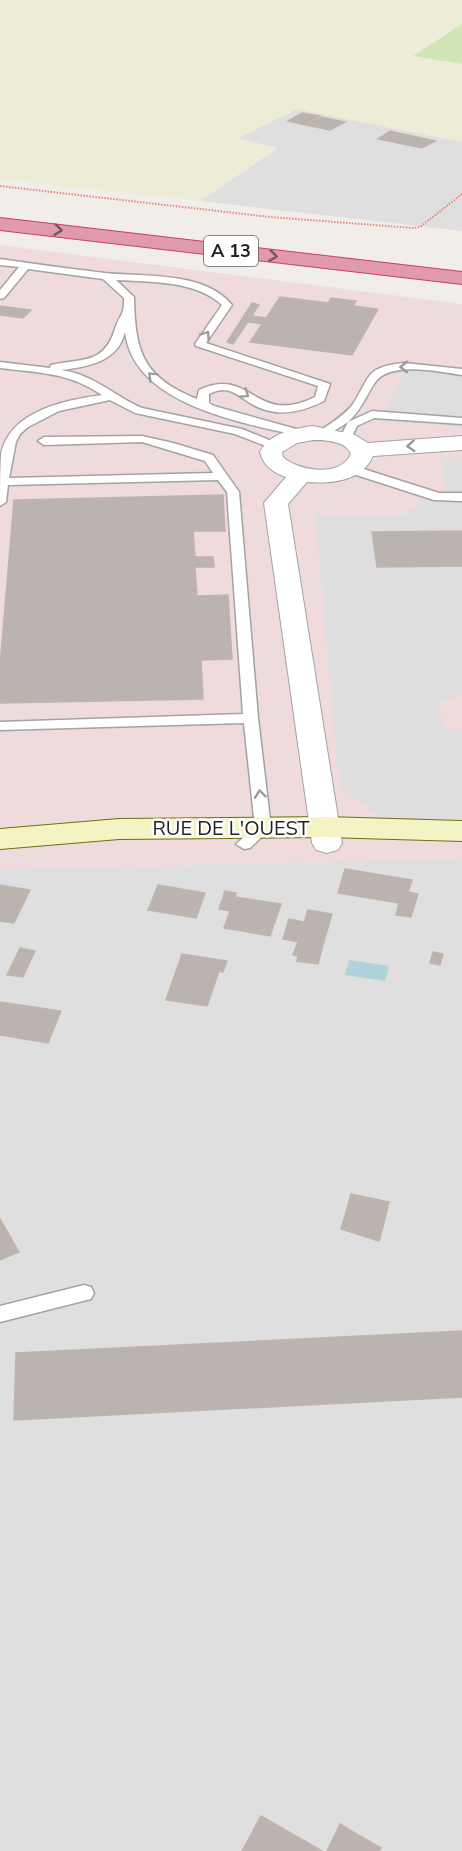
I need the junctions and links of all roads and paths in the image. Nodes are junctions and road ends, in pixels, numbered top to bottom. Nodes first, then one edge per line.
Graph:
1 (0, 186) edge
2 (462, 194) edge
3 (0, 206) edge
4 (0, 224) edge
5 (462, 261) edge
6 (0, 262) edge
7 (26, 265) junction
8 (106, 276) junction
9 (462, 278) edge
10 (0, 296) edge
11 (129, 315) junction
12 (0, 365) edge
13 (21, 368) junction
14 (462, 372) edge
15 (111, 397) junction
16 (202, 404) junction
17 (357, 405) junction
18 (372, 414) junction
19 (462, 421) edge
20 (313, 433) junction
21 (44, 441) dead end
22 (462, 443) edge
23 (275, 446) junction
24 (352, 453) junction
25 (302, 474) junction
26 (223, 476) junction
27 (2, 482) junction
28 (462, 497) edge
29 (0, 502) edge
30 (251, 718) junction
31 (0, 726) edge
32 (462, 831) edge
33 (326, 835) junction
34 (253, 836) junction
35 (0, 839) edge
36 (462, 842) edge
37 (0, 844) edge
38 (84, 1293) dead end
39 (0, 1314) edge

1 - 2 path
3 - 5 highway, A 13
4 -> 9 highway, A 13
6 - 7 lane
7 - 8 lane
7 - 10 lane
8 - 11 lane
16 -> 8 lane
11 - 13 lane
16 -> 11 lane
12 - 13 lane
13 - 15 lane
14 -> 17 lane
15 - 23 lane
15 - 27 lane
16 - 20 lane
17 - 18 lane
17 - 20 lane
18 - 19 lane
18 - 24 lane
20 - 23 street
20 - 24 street
21 - 26 lane
22 -> 24 street
23 - 25 street
24 - 25 street
24 - 28 lane
25 - 33 street
26 - 27 lane
26 - 30 lane
27 - 29 lane
30 - 31 lane
34 -> 30 lane
32 - 33 main road, RUE DE L'OUEST
33 - 34 main road, RUE DE L'OUEST
33 - 36 main road, RUE DE L'OUEST
34 - 35 main road, RUE DE L'OUEST
34 - 37 main road, RUE DE L'OUEST
38 - 39 lane

